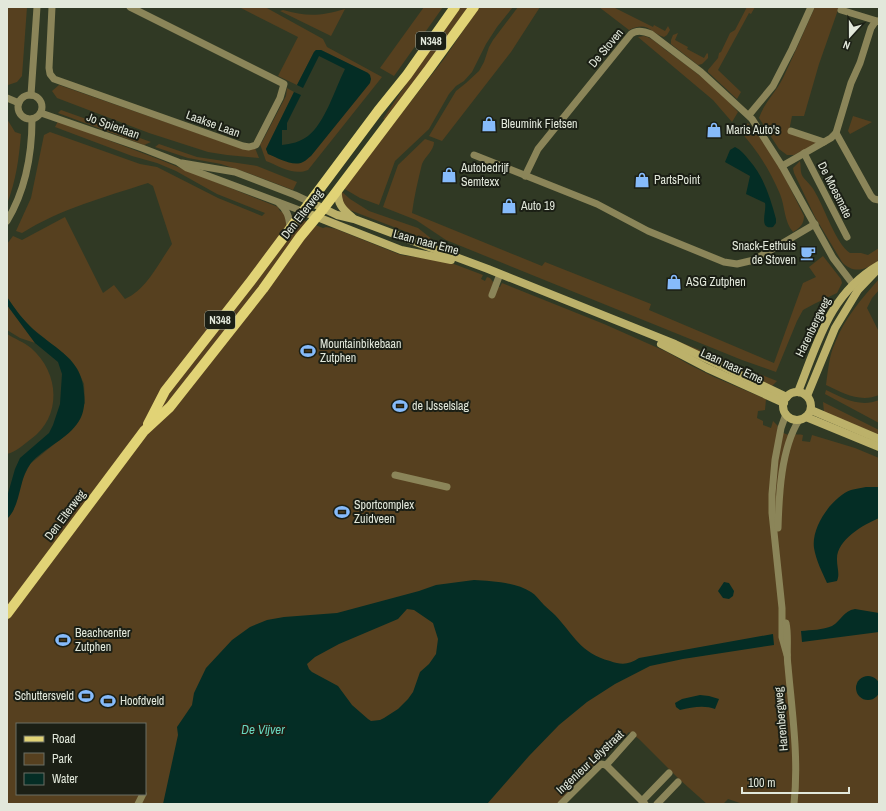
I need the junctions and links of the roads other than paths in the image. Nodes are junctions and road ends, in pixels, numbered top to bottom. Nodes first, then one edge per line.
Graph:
1 (37, 7) edge
2 (52, 7) edge
3 (130, 7) edge
4 (455, 7) edge
5 (474, 7) edge
6 (811, 7) edge
7 (840, 10) dead end
8 (878, 21) edge
9 (31, 95) junction
10 (7, 98) edge
11 (19, 103) junction
12 (41, 113) junction
13 (749, 115) junction
14 (32, 119) junction
15 (791, 131) dead end
16 (836, 133) junction
17 (824, 142) junction
18 (804, 153) junction
19 (474, 155) dead end
20 (178, 162) junction
21 (782, 166) junction
22 (525, 176) junction
23 (338, 190) junction
24 (276, 200) junction
25 (879, 200) edge
26 (310, 202) junction
27 (324, 208) junction
28 (302, 211) junction
29 (317, 217) junction
30 (354, 219) junction
31 (7, 221) edge
32 (815, 224) junction
33 (290, 227) junction
34 (847, 237) dead end
35 (879, 265) edge
36 (879, 268) edge
37 (499, 276) junction
38 (856, 287) junction
39 (492, 295) dead end
40 (798, 392) junction
41 (807, 396) junction
42 (785, 400) junction
43 (811, 410) junction
44 (786, 414) junction
45 (802, 418) junction
46 (144, 432) junction
47 (879, 439) edge
48 (879, 447) edge
49 (395, 475) dead end
50 (447, 487) dead end
51 (777, 548) junction
52 (7, 614) edge
53 (633, 736) dead end
54 (606, 765) junction
55 (669, 773) dead end
56 (678, 782) dead end
57 (142, 795) edge
58 (643, 802) edge
59 (138, 804) edge
60 (561, 804) edge
61 (657, 804) edge
62 (794, 804) edge

1 - 9 street
2 - 3 street, Laakse Laan
4 - 26 main road, Den Elterweg / N348
5 - 23 main road, Den Elterweg / N348
6 - 13 street
7 - 8 street
8 - 16 street
9 - 11 street
9 - 12 street
10 - 11 street
11 - 14 street
12 - 14 street
12 - 20 street, Jo Spierlaan
13 - 21 street, De Stoven
13 - 22 street, De Stoven
14 - 31 street
15 - 17 street, De Moesmate
16 - 17 street, De Moesmate
16 - 25 street
17 - 18 street, De Moesmate
18 - 21 street, De Moesmate
18 - 34 street, De Moesmate
19 - 22 street
20 - 24 street, Jo Spierlaan
20 - 26 street, Jo Spierlaan
21 - 32 street, De Stoven
22 - 32 street
23 - 27 main road, Den Elterweg / N348
23 - 30 street, Laan naar Eme
24 - 28 street, Jo Spierlaan
24 - 33 street
26 - 27 street, Laan naar Eme
26 - 28 main road, Den Elterweg / N348
27 - 29 main road, Den Elterweg / N348
27 - 30 street, Laan naar Eme
28 - 29 street, Laan naar Eme
28 - 33 main road, Den Elterweg / N348
29 - 37 street, Laan naar Eme
29 - 46 main road, Den Elterweg / N348
30 - 37 street, Laan naar Eme
32 - 38 street, De Stoven
33 - 46 main road, Den Elterweg / N348
35 - 38 street, Harenbergweg
36 - 38 street, Harenbergweg
37 - 39 street
37 - 42 street, Laan naar Eme
38 - 40 street, Harenbergweg
38 - 41 street, Harenbergweg
40 - 41 street
40 - 42 street
41 - 43 street
42 - 44 street
43 - 45 street
43 - 47 street
44 - 45 street
44 - 51 street, Harenbergweg
45 - 48 street
45 - 51 street, Harenbergweg
46 - 52 main road, Den Elterweg / N348
49 - 50 street
51 - 62 street, Harenbergweg
53 - 54 street, Ingenieur Lelystraat
54 - 58 street
54 - 60 street, Ingenieur Lelystraat
55 - 58 street
56 - 61 street
57 - 59 street

